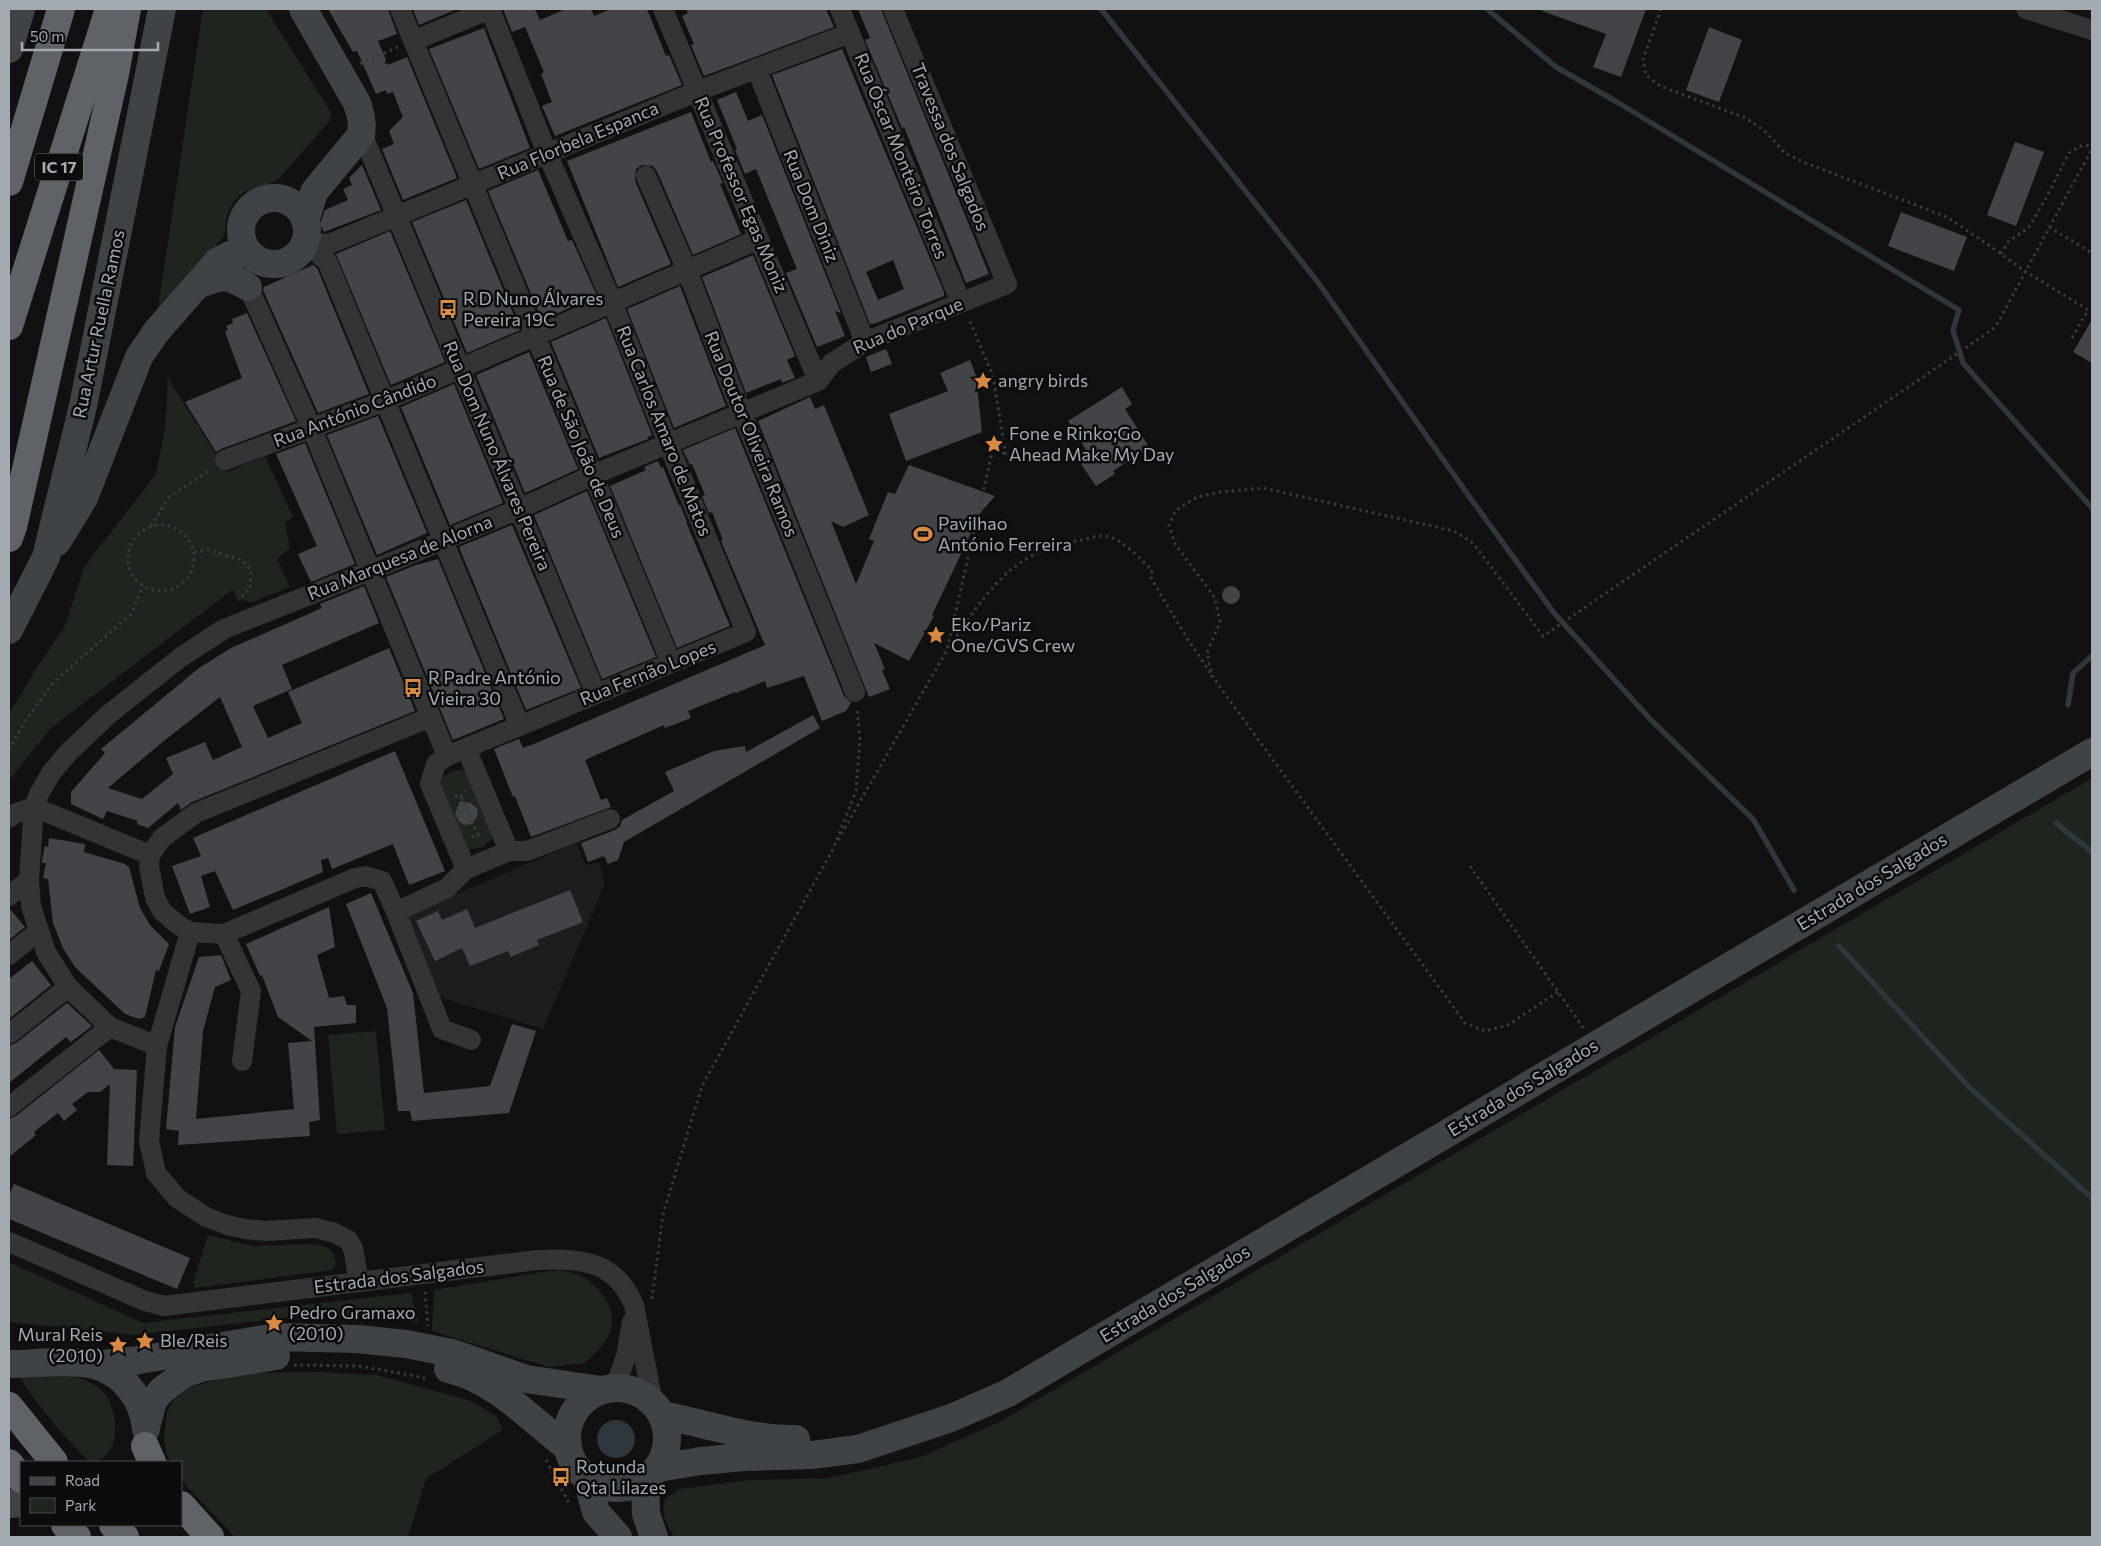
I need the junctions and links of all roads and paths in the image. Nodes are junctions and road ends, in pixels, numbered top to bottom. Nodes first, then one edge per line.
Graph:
1 (21, 9) edge
2 (59, 9) edge
3 (109, 9) edge
4 (127, 9) edge
5 (162, 9) edge
6 (303, 9) edge
7 (400, 9) edge
8 (490, 9) edge
9 (663, 9) edge
10 (840, 9) edge
11 (893, 9) edge
12 (1661, 9) edge
13 (2026, 9) edge
14 (2092, 30) edge
15 (850, 33) junction
16 (412, 41) junction
17 (9, 49) edge
18 (371, 58) dead end
19 (756, 70) junction
20 (698, 91) junction
21 (9, 131) edge
22 (361, 135) junction
23 (2092, 145) edge
24 (2092, 149) edge
25 (547, 153) junction
26 (646, 176) dead end
27 (9, 182) edge
28 (472, 184) junction
29 (279, 198) junction
30 (396, 216) junction
31 (2049, 227) junction
32 (304, 236) junction
33 (759, 239) junction
34 (2092, 253) edge
35 (2001, 254) junction
36 (251, 255) junction
37 (687, 270) junction
38 (2025, 271) junction
39 (1007, 284) joint
40 (197, 285) junction
41 (248, 288) junction
42 (612, 302) junction
43 (961, 303) junction
44 (9, 326) edge
45 (535, 335) junction
46 (2070, 341) dead end
47 (865, 342) junction
48 (461, 368) junction
49 (818, 382) junction
50 (385, 401) junction
51 (743, 413) junction
52 (312, 429) junction
53 (668, 444) junction
54 (225, 460) joint
55 (593, 475) junction
56 (519, 509) junction
57 (151, 526) junction
58 (9, 538) edge
59 (443, 540) junction
60 (194, 552) junction
61 (46, 557) junction
62 (370, 571) junction
63 (143, 585) junction
64 (238, 600) dead end
65 (9, 630) edge
66 (746, 632) joint
67 (947, 650) junction
68 (671, 663) junction
69 (1212, 676) junction
70 (855, 692) joint
71 (596, 694) junction
72 (431, 717) junction
73 (520, 726) junction
74 (466, 748) junction
75 (9, 750) edge
76 (2092, 752) edge
77 (442, 760) junction
78 (450, 793) dead end
79 (34, 808) junction
80 (9, 818) edge
81 (610, 819) dead end
82 (465, 840) dead end
83 (833, 849) junction
84 (509, 851) junction
85 (150, 855) junction
86 (1470, 866) dead end
87 (466, 869) junction
88 (29, 880) junction
89 (9, 896) edge
90 (396, 912) junction
91 (39, 931) junction
92 (190, 932) junction
93 (224, 934) junction
94 (9, 955) edge
95 (68, 987) junction
96 (1558, 992) junction
97 (110, 1026) junction
98 (9, 1034) edge
99 (471, 1040) dead end
100 (1595, 1045) junction
101 (157, 1046) junction
102 (242, 1061) dead end
103 (9, 1107) edge
104 (9, 1242) edge
105 (424, 1274) junction
106 (359, 1282) junction
107 (643, 1303) junction
108 (430, 1349) junction
109 (9, 1364) edge
110 (94, 1365) junction
111 (287, 1365) dead end
112 (430, 1380) dead end
113 (608, 1389) junction
114 (9, 1406) edge
115 (658, 1409) junction
116 (951, 1418) junction
117 (146, 1449) edge
118 (556, 1452) junction
119 (53, 1461) edge
120 (9, 1463) edge
121 (652, 1474) junction
122 (20, 1478) edge
123 (587, 1479) junction
124 (182, 1506) edge
125 (572, 1508) dead end
126 (66, 1526) edge
127 (114, 1526) edge
128 (77, 1537) edge
129 (125, 1537) edge
130 (210, 1537) edge
131 (618, 1537) edge
132 (654, 1537) edge

1 - 17 main road
2 - 21 highway
2 - 27 highway, IC 17
3 - 44 highway, IC 17
4 - 58 highway
5 - 61 main road, Rua Artur Ruella Ramos
6 - 22 main road
7 - 16 street, Rua de São João de Deus
8 - 16 street
8 - 25 street, Rua Carlos Amaro de Matos
9 - 20 street, Rua Professor Egas Moniz
10 - 15 street, Rua Óscar Monteiro Torres
11 - 39 street, Travessa dos Salgados
12 - 35 path
13 - 14 street
15 - 19 street, Rua Florbela Espanca
15 - 43 street, Rua Óscar Monteiro Torres
16 - 18 path
16 - 28 street, Rua de São João de Deus
19 - 20 street, Rua Florbela Espanca
19 - 47 street, Rua Dom Diniz
20 - 25 street, Rua Florbela Espanca
20 - 33 street, Rua Professor Egas Moniz
22 - 29 main road
22 - 30 street, Rua Dom Nuno Álvares Pereira
22 - 32 main road
23 - 35 path
24 - 31 path
25 - 28 street, Rua Florbela Espanca
25 - 42 street, Rua Carlos Amaro de Matos
26 - 37 street, Rua Doutor Oliveira Ramos
28 - 30 street, Rua Florbela Espanca
28 - 45 street, Rua de São João de Deus
29 - 32 main road
29 - 36 main road
30 - 32 street, Rua Florbela Espanca
30 - 48 street, Rua Dom Nuno Álvares Pereira
31 - 34 path
31 - 38 path
32 - 36 main road
32 - 50 street
33 - 37 street, Rua António Cândido
33 - 49 street, Rua Professor Egas Moniz
35 - 38 path
36 - 40 main road
36 - 41 street
37 - 42 street, Rua António Cândido
37 - 51 street, Rua Doutor Oliveira Ramos
38 - 46 path
38 - 69 path
39 - 43 street, Rua do Parque
40 - 41 main road
40 - 61 main road
41 - 52 street
42 - 45 street, Rua António Cândido
42 - 53 street, Rua Carlos Amaro de Matos
43 - 47 street, Rua do Parque
43 - 67 path
45 - 48 street, Rua António Cândido
45 - 55 street, Rua de São João de Deus
47 - 49 street, Rua do Parque
48 - 50 street, Rua António Cândido
48 - 56 street, Rua Dom Nuno Álvares Pereira
49 - 51 street, Rua Marquesa de Alorna
50 - 52 street, Rua António Cândido
50 - 59 street
51 - 53 street, Rua Marquesa de Alorna
51 - 70 street, Rua Doutor Oliveira Ramos
52 - 54 street, Rua António Cândido
52 - 62 street
53 - 55 street, Rua Marquesa de Alorna
53 - 66 street, Rua Carlos Amaro de Matos
54 - 57 path
55 - 56 street, Rua Marquesa de Alorna
55 - 68 street, Rua de São João de Deus
56 - 59 street, Rua Marquesa de Alorna
56 - 71 street, Rua Dom Nuno Álvares Pereira
57 - 60 path
57 - 63 path
59 - 62 street, Rua Marquesa de Alorna
59 - 73 street
60 - 63 path
60 - 64 path
61 - 65 main road, Rua Artur Ruella Ramos
62 - 72 street
62 - 79 street, Rua Marquesa de Alorna
63 - 75 path
66 - 68 street, Rua Fernão Lopes
67 - 69 path
67 - 83 path
68 - 71 street, Rua Fernão Lopes
69 - 96 path
70 - 83 path
71 - 73 street, Rua Fernão Lopes
72 - 77 street
72 - 85 street
73 - 74 street, Rua Fernão Lopes
74 - 77 street, Rua Fernão Lopes
74 - 84 street
76 - 100 main road, Estrada dos Salgados
77 - 87 street
78 - 82 path
79 - 80 street
79 - 85 street
79 - 88 street, Rua Marquesa de Alorna
81 - 84 street
83 - 107 path
84 - 87 street
85 - 92 street
86 - 96 path
87 - 90 street
88 - 89 street
88 - 91 street, Rua Marquesa de Alorna
90 - 93 street
90 - 99 street
91 - 94 street
91 - 95 street, Rua Marquesa de Alorna
92 - 93 street
92 - 101 street
93 - 102 street
95 - 97 street, Rua Marquesa de Alorna
95 - 98 street
96 - 100 path
97 - 101 street, Rua Marquesa de Alorna
97 - 103 street
100 - 116 main road, Estrada dos Salgados
101 - 106 street
104 - 106 street, Estrada dos Salgados
105 - 106 street, Estrada dos Salgados
105 - 107 street, Estrada dos Salgados
105 - 108 path
107 - 113 street
107 - 115 street
108 - 110 main road
108 - 113 main road
109 - 110 main road
110 - 117 main road
111 - 112 path
113 - 115 main road
113 - 118 main road
114 - 119 highway
115 - 116 main road, Estrada dos Salgados
115 - 121 main road
116 - 121 main road, Estrada dos Salgados
117 - 118 main road
118 - 123 main road
118 - 125 path
120 - 122 highway
121 - 123 main road
121 - 132 main road
123 - 131 main road
124 - 130 highway
126 - 128 highway
127 - 129 highway

